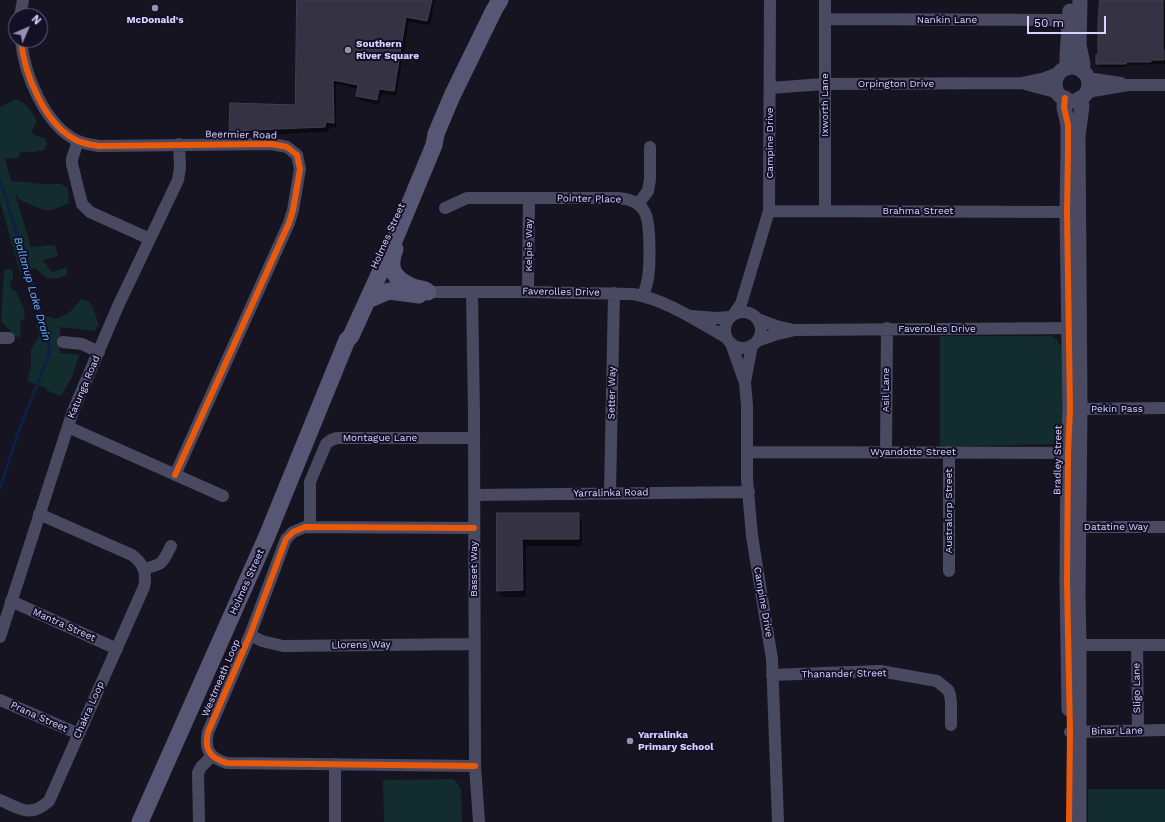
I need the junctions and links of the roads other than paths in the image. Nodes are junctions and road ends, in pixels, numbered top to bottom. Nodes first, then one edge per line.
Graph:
1 (500, 0) edge
2 (770, 0) edge
3 (825, 0) edge
4 (1070, 0) edge
5 (1080, 0) edge
6 (825, 19) junction
7 (1070, 20) junction
8 (23, 48) edge
9 (1064, 70) junction
10 (1022, 83) junction
11 (824, 84) junction
12 (1084, 85) junction
13 (1165, 85) edge
14 (770, 88) junction
15 (1062, 96) junction
16 (436, 134) junction
17 (78, 141) junction
18 (179, 144) junction
19 (650, 147) dead end
20 (422, 173) junction
21 (529, 198) junction
22 (638, 204) junction
23 (445, 208) dead end
24 (769, 211) junction
25 (825, 211) junction
26 (1067, 212) junction
27 (150, 239) junction
28 (747, 282) junction
29 (428, 292) junction
30 (528, 292) junction
31 (472, 293) junction
32 (614, 293) junction
33 (643, 296) junction
34 (368, 300) junction
35 (689, 316) junction
36 (732, 316) junction
37 (756, 318) junction
38 (887, 328) junction
39 (1074, 328) junction
40 (795, 330) junction
41 (347, 340) junction
42 (729, 341) junction
43 (63, 342) dead end
44 (755, 343) junction
45 (99, 352) junction
46 (745, 383) junction
47 (1165, 408) edge
48 (1075, 409) junction
49 (68, 427) junction
50 (474, 438) junction
51 (747, 452) junction
52 (886, 452) junction
53 (949, 452) junction
54 (1073, 453) junction
55 (175, 475) junction
56 (749, 492) junction
57 (610, 493) junction
58 (474, 495) junction
59 (223, 496) dead end
60 (39, 514) junction
61 (310, 527) junction
62 (1074, 527) junction
63 (1165, 527) edge
64 (474, 528) junction
65 (171, 546) dead end
66 (144, 569) junction
67 (949, 571) dead end
68 (11, 601) junction
69 (250, 635) junction
70 (0, 637) edge
71 (474, 644) junction
72 (1074, 645) junction
73 (1137, 645) junction
74 (1165, 645) edge
75 (116, 649) junction
76 (772, 675) junction
77 (0, 700) edge
78 (951, 725) dead end
79 (1138, 730) junction
80 (1165, 730) edge
81 (1074, 732) junction
82 (79, 734) junction
83 (212, 756) junction
84 (335, 764) junction
85 (475, 766) junction
86 (0, 800) edge
87 (140, 822) edge
88 (199, 822) edge
89 (335, 822) edge
90 (479, 822) edge
91 (778, 822) edge
92 (1069, 822) edge
93 (1079, 822) edge

1 - 16 main road, Holmes Street
2 - 14 street, Campine Drive
3 - 6 street, Ixworth Lane
4 - 7 street
5 - 12 street, Bradley Street
6 - 7 street, Nankin Lane
6 - 11 street, Ixworth Lane
7 - 9 street
8 - 17 street, Beermier Road
9 - 10 street, Orpington Drive
9 - 12 street
9 - 15 street
10 - 11 street, Orpington Drive
10 - 15 street, Orpington Drive
11 - 14 street, Orpington Drive
11 - 25 street, Ixworth Lane
12 - 13 street
12 - 15 street
12 - 39 street, Bradley Street
14 - 24 street, Campine Drive
15 - 26 street, Bradley Street
16 - 20 main road, Holmes Street
16 - 41 main road, Holmes Street
17 - 18 street, Beermier Road
17 - 27 street
18 - 27 street, Katunga Road
18 - 55 street, Beermier Road
19 - 22 street
20 - 29 main road
20 - 34 main road, Holmes Street
21 - 22 street, Pointer Place
21 - 23 street, Pointer Place
21 - 30 street, Kelpie Way
22 - 33 street
24 - 25 street, Brahma Street
24 - 28 street, Campine Drive
25 - 26 street, Brahma Street
26 - 39 street, Bradley Street
27 - 45 street, Katunga Road
28 - 36 street, Campine Drive
28 - 37 street, Campine Drive
29 - 31 street, Faverolles Drive
29 - 34 main road
30 - 31 street, Faverolles Drive
30 - 32 street, Faverolles Drive
31 - 50 street, Basset Way
32 - 33 street, Faverolles Drive
32 - 57 street, Setter Way
33 - 35 street, Faverolles Drive
34 - 41 main road, Holmes Street
35 - 36 street, Faverolles Drive
35 - 42 street, Faverolles Drive
36 - 37 street
36 - 42 street
37 - 40 street, Faverolles Drive
37 - 44 street
38 - 39 street, Faverolles Drive
38 - 40 street, Faverolles Drive
38 - 52 street, Asil Lane
39 - 48 street, Bradley Street
40 - 44 street, Faverolles Drive
41 - 87 main road, Holmes Street
42 - 44 street
42 - 46 street, Campine Drive
43 - 45 street
44 - 46 street, Campine Drive
45 - 49 street, Katunga Road
46 - 51 street, Campine Drive
47 - 48 street, Pekin Pass
48 - 54 street, Bradley Street
49 - 55 street
49 - 60 street, Katunga Road
50 - 58 street, Basset Way
50 - 61 street, Montague Lane
51 - 52 street, Wyandotte Street
51 - 56 street, Campine Drive
52 - 53 street, Wyandotte Street
53 - 54 street, Wyandotte Street
53 - 67 street, Australorp Street
54 - 62 street, Bradley Street
55 - 59 street
56 - 57 street, Yarralinka Road
56 - 76 street, Campine Drive
57 - 58 street, Yarralinka Road
58 - 64 street, Basset Way
60 - 66 street
60 - 68 street, Katunga Road
61 - 64 street, Westmeath Loop
61 - 69 street, Westmeath Loop
62 - 63 street, Datatine Way
62 - 72 street, Bradley Street
64 - 71 street, Basset Way
65 - 66 street
66 - 75 street, Chakra Loop
68 - 70 street, Katunga Road
68 - 75 street, Mantra Street
69 - 71 street, Llorens Way
69 - 83 street, Westmeath Loop
71 - 85 street, Basset Way
72 - 73 street
72 - 81 street, Bradley Street
73 - 74 street
73 - 79 street, Sligo Lane
75 - 82 street, Chakra Loop
76 - 78 street, Thanander Street
76 - 91 street, Campine Drive
77 - 82 street, Prana Street
79 - 80 street, Binar Lane
79 - 81 street, Binar Lane
81 - 92 street, Bradley Street
81 - 93 street, Bradley Street
82 - 86 street, Chakra Loop
83 - 84 street
83 - 88 street
84 - 85 street
84 - 89 street
85 - 90 street, Basset Way

